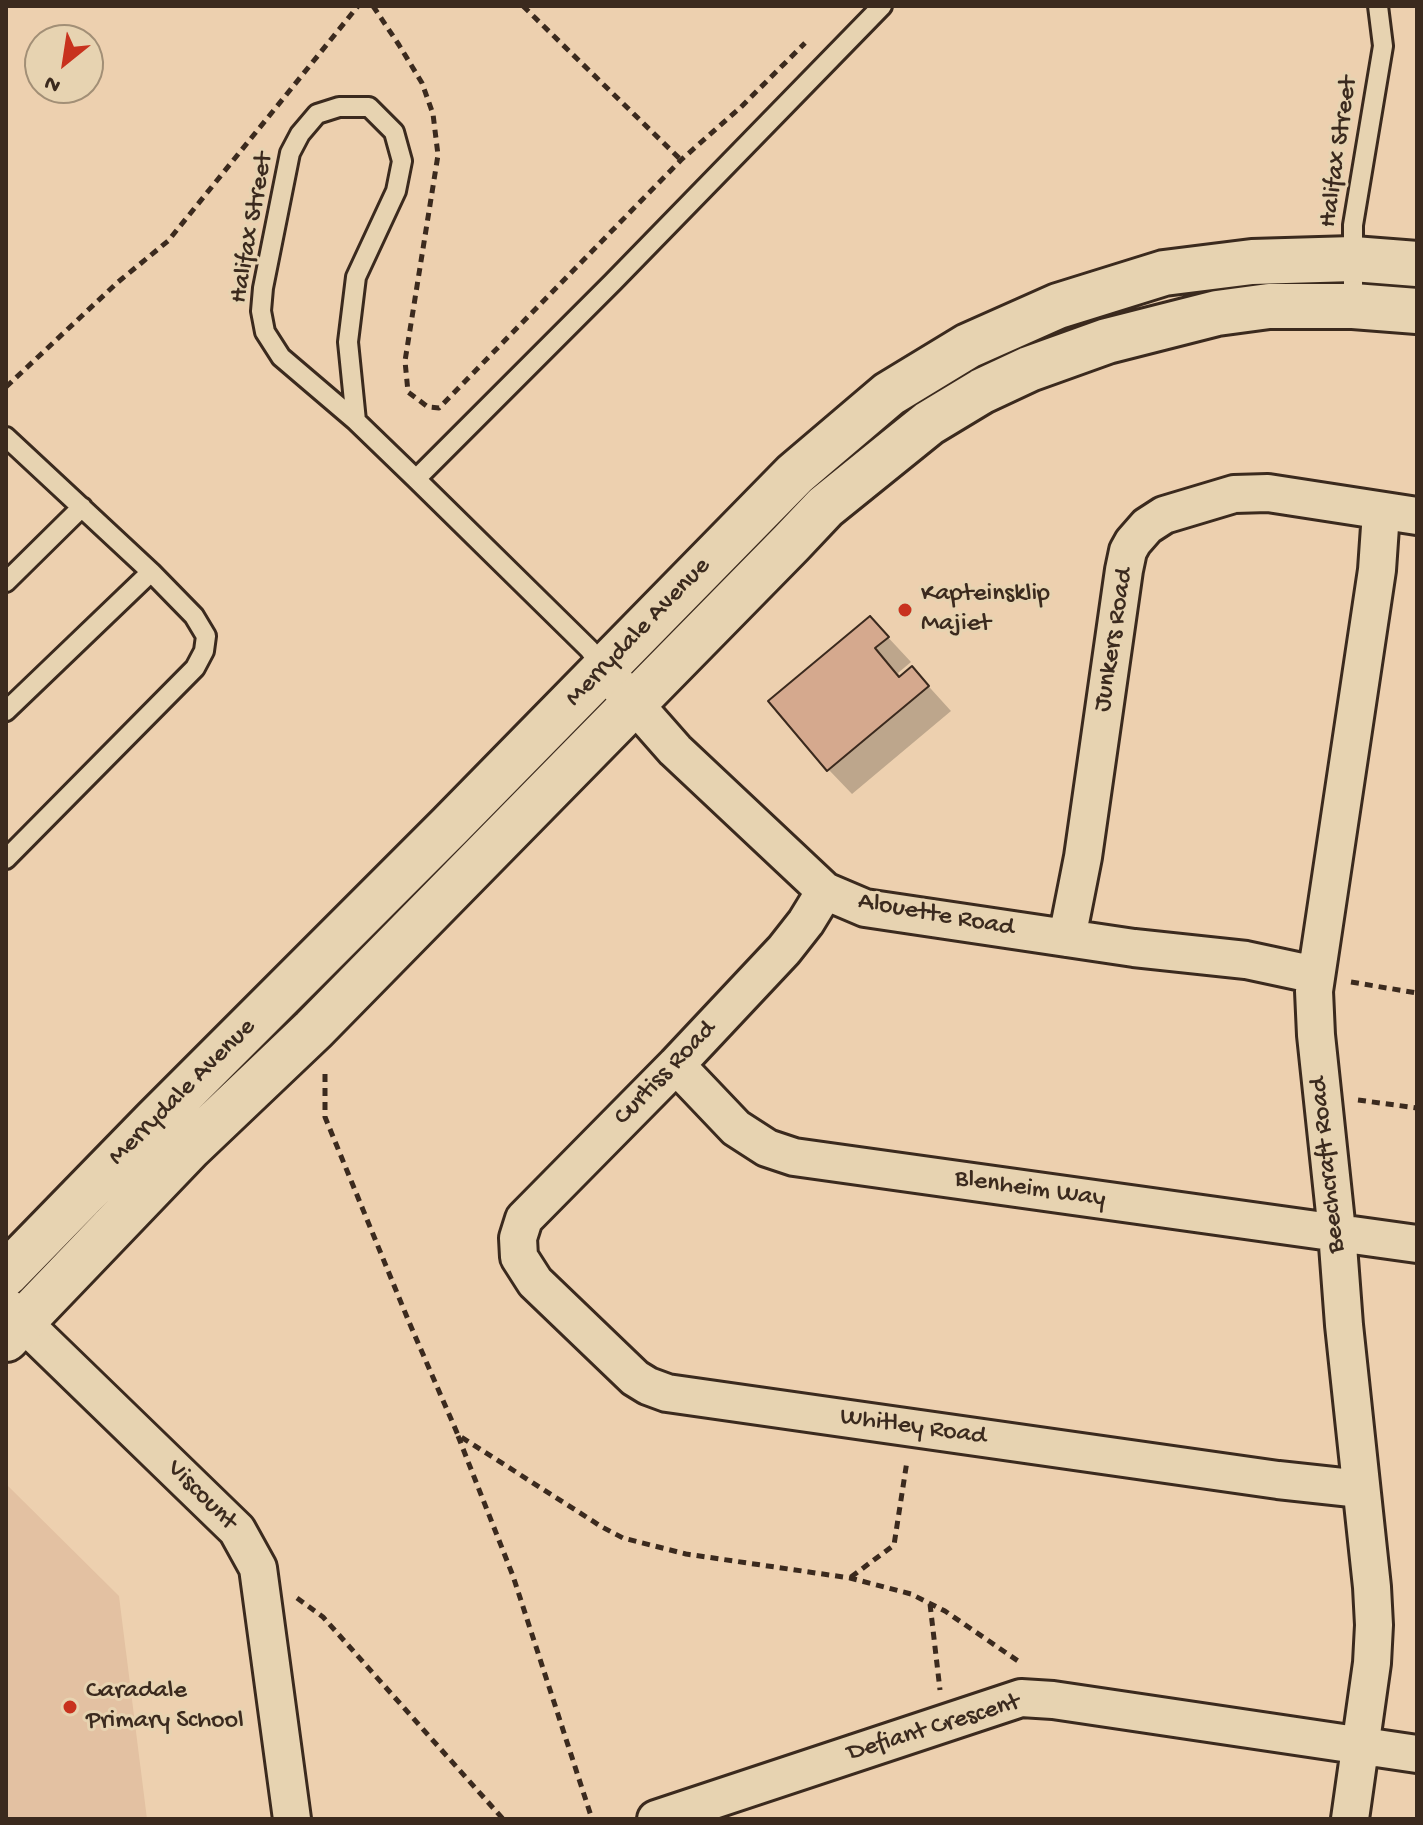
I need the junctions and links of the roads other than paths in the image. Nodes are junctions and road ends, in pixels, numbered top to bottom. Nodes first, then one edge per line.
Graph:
1 (882, 6) edge
2 (1378, 6) edge
3 (1353, 259) junction
4 (1417, 264) edge
5 (1353, 306) junction
6 (1417, 311) edge
7 (356, 421) junction
8 (6, 437) edge
9 (416, 479) junction
10 (82, 507) junction
11 (1381, 512) junction
12 (1417, 516) edge
13 (151, 572) junction
14 (6, 582) edge
15 (604, 669) junction
16 (634, 702) junction
17 (6, 711) edge
18 (6, 859) edge
19 (825, 891) junction
20 (1067, 938) junction
21 (1316, 975) junction
22 (676, 1065) junction
23 (1337, 1232) junction
24 (1417, 1244) edge
25 (519, 1257) joint
26 (6, 1274) edge
27 (11, 1322) edge
28 (1361, 1489) junction
29 (1361, 1745) junction
30 (1417, 1754) edge
31 (292, 1819) edge
32 (656, 1819) edge
33 (1350, 1819) edge

1 - 9 lane
2 - 3 lane, Halifax Street
3 - 4 street, Merrydale Avenue
3 - 5 lane, Halifax Street
3 - 15 street, Merrydale Avenue
5 - 6 street, Merrydale Avenue
5 - 16 street, Merrydale Avenue
7 - 7 lane, Halifax Street
7 - 9 lane, Halifax Street
8 - 10 lane
9 - 15 lane, Halifax Street
10 - 13 lane
10 - 14 lane
11 - 12 street, Junkers Road
11 - 20 street, Junkers Road
11 - 21 street, Beechcraft Road
13 - 17 lane
13 - 18 lane
15 - 16 street, Alouette Road
15 - 26 street, Merrydale Avenue
16 - 19 street, Alouette Road
16 - 27 street, Merrydale Avenue
19 - 20 street, Alouette Road
19 - 22 street, Curtiss Road
20 - 21 street, Alouette Road
21 - 23 street, Beechcraft Road
22 - 23 street, Blenheim Way
22 - 25 street, Curtiss Road
23 - 24 street, Blenheim Way
23 - 28 street, Beechcraft Road
25 - 28 street, Whitley Road
27 - 31 street, Viscount
28 - 29 street, Beechcraft Road
29 - 30 street, Defiant Crescent
29 - 32 street, Defiant Crescent
29 - 33 street, Beechcraft Road

